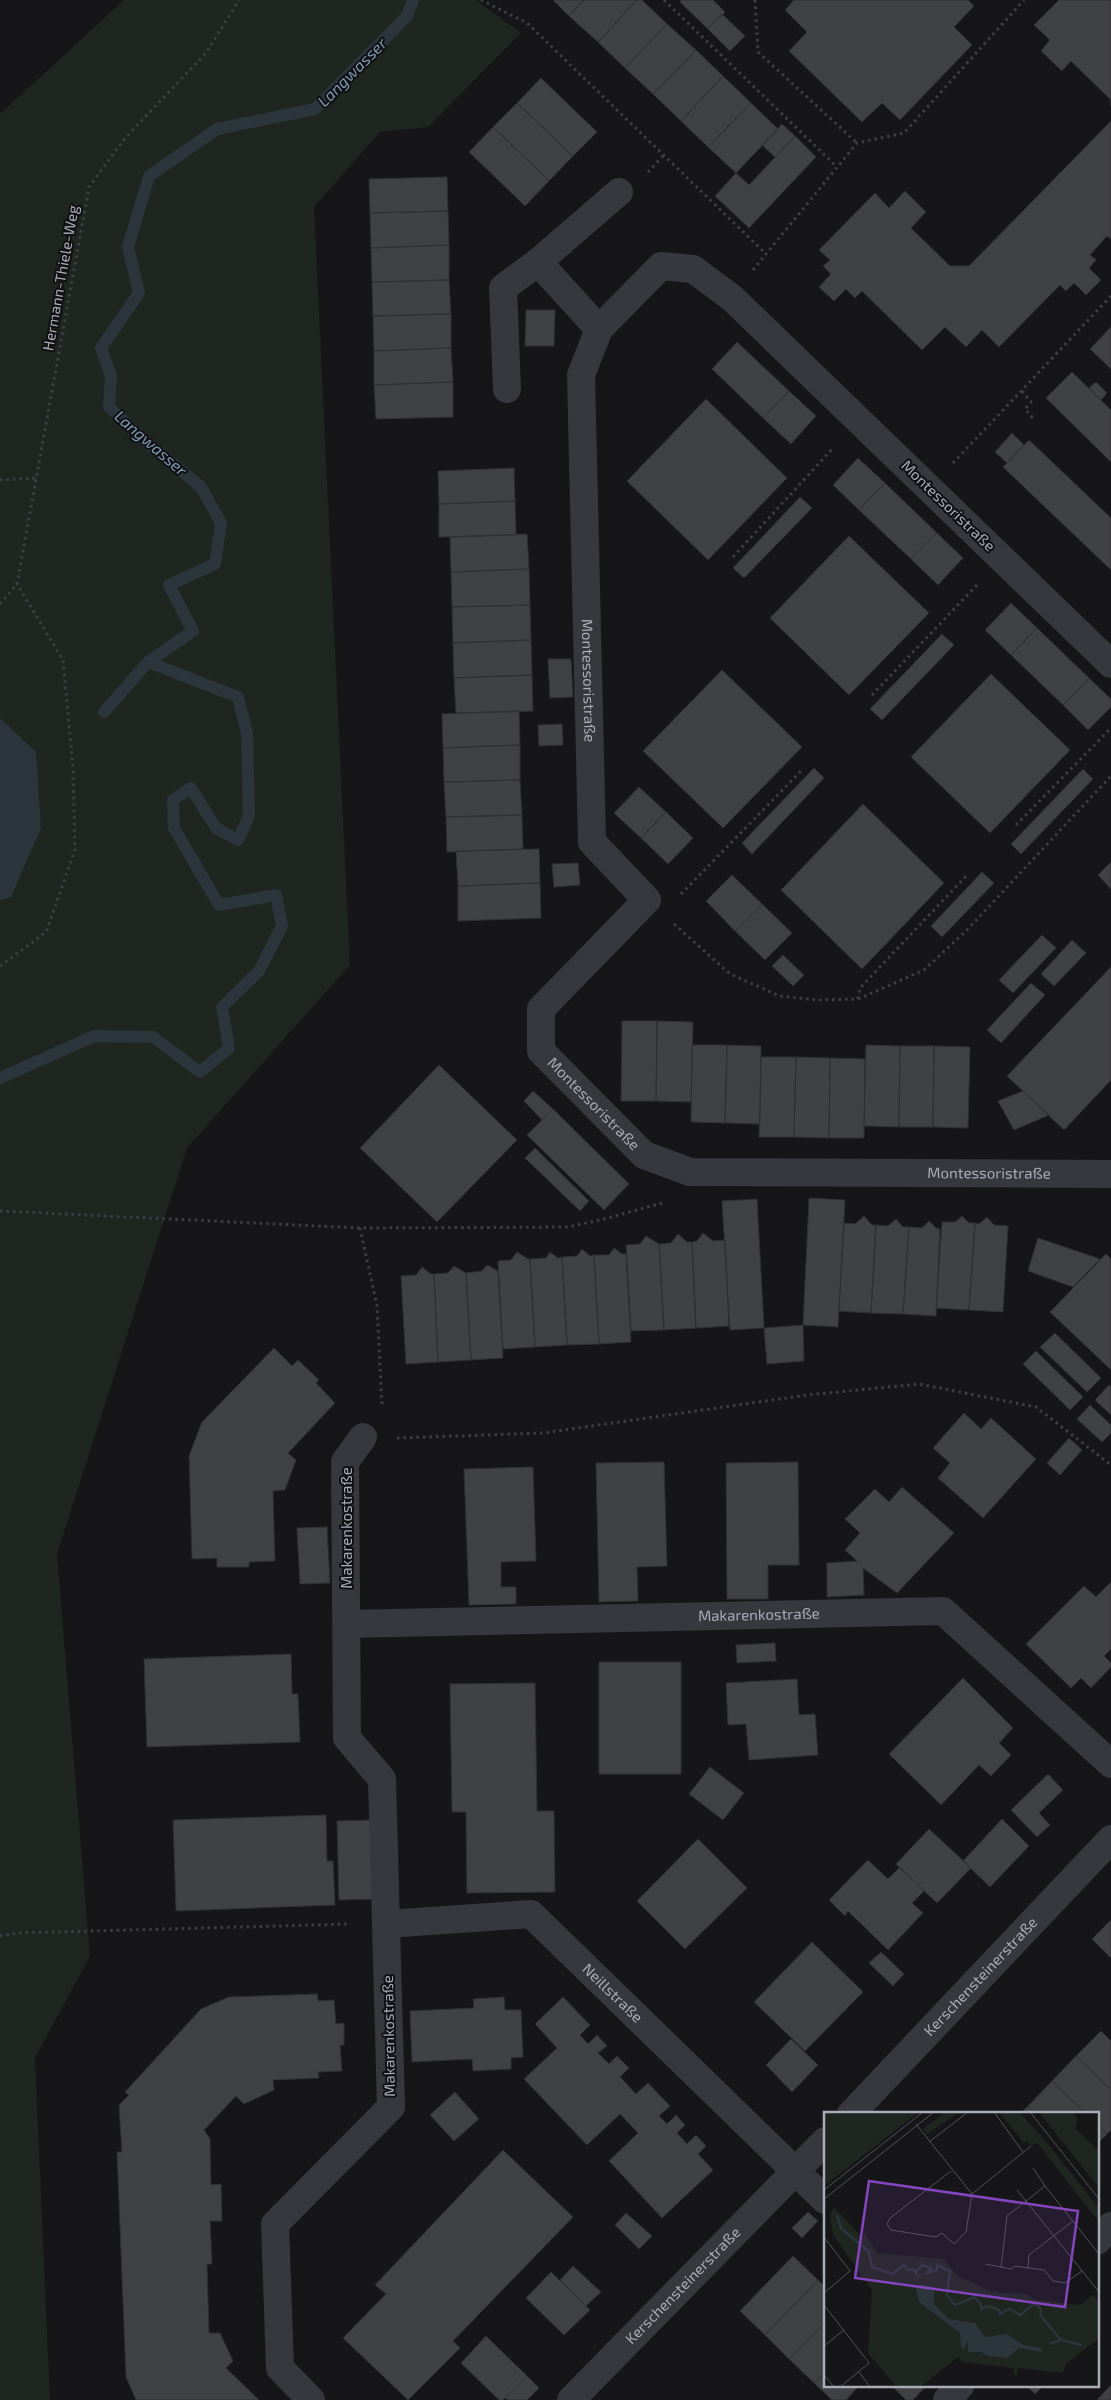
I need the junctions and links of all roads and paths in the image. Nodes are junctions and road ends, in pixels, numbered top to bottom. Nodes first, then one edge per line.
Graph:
1 (239, 0) edge
2 (481, 0) edge
3 (664, 0) edge
4 (755, 0) edge
5 (1024, 0) edge
6 (856, 143) junction
7 (837, 168) junction
8 (620, 192) dead end
9 (765, 253) junction
10 (538, 262) junction
11 (1111, 296) edge
12 (732, 298) junction
13 (599, 329) junction
14 (507, 390) dead end
15 (1022, 391) junction
16 (1033, 418) dead end
17 (859, 420) junction
18 (36, 478) junction
19 (0, 480) edge
20 (929, 488) junction
21 (733, 557) dead end
22 (1003, 559) junction
23 (17, 584) junction
24 (0, 604) edge
25 (1111, 664) edge
26 (872, 695) dead end
27 (1111, 728) edge
28 (803, 769) dead end
29 (1111, 776) edge
30 (1016, 825) dead end
31 (968, 874) dead end
32 (654, 907) junction
33 (0, 966) edge
34 (858, 999) junction
35 (690, 1172) junction
36 (1111, 1174) edge
37 (0, 1211) edge
38 (360, 1228) junction
39 (367, 1432) junction
40 (1111, 1464) edge
41 (348, 1624) junction
42 (1111, 1764) edge
43 (1111, 1839) edge
44 (387, 1924) junction
45 (0, 1936) edge
46 (853, 2112) edge
47 (824, 2142) edge
48 (796, 2172) junction
49 (824, 2199) edge
50 (1111, 2226) edge
51 (1098, 2240) edge
52 (958, 2388) edge
53 (311, 2400) edge
54 (571, 2400) edge
55 (947, 2400) edge

1 - 18 path, Hermann-Thiele-Weg
2 - 9 path
3 - 7 path
4 - 6 path
5 - 6 path
6 - 7 path
7 - 9 path
8 - 10 street
9 - 12 path
10 - 13 street
10 - 14 street
11 - 15 path
12 - 13 street, Montessoristraße
12 - 17 street, Montessoristraße
13 - 32 street, Montessoristraße
15 - 16 path
15 - 20 path
17 - 20 street, Montessoristraße
17 - 21 path
18 - 19 path
18 - 23 path, Hermann-Thiele-Weg
20 - 22 street, Montessoristraße
22 - 25 street, Montessoristraße
22 - 26 path
23 - 24 path
23 - 33 path
27 - 30 path
28 - 32 path
29 - 34 path
31 - 34 path
32 - 34 path
32 - 35 street, Montessoristraße
35 - 36 street, Montessoristraße
35 - 38 path
37 - 38 path
38 - 39 path
39 - 40 path
39 - 41 street, Makarenkostraße
41 - 42 street, Makarenkostraße
41 - 44 street, Makarenkostraße
43 - 46 street, Kerschensteinerstraße
44 - 45 path
44 - 48 street, Neillstraße
44 - 53 street, Makarenkostraße
47 - 48 street, Kerschensteinerstraße
48 - 49 street
48 - 54 street, Kerschensteinerstraße
50 - 51 street
52 - 55 street

